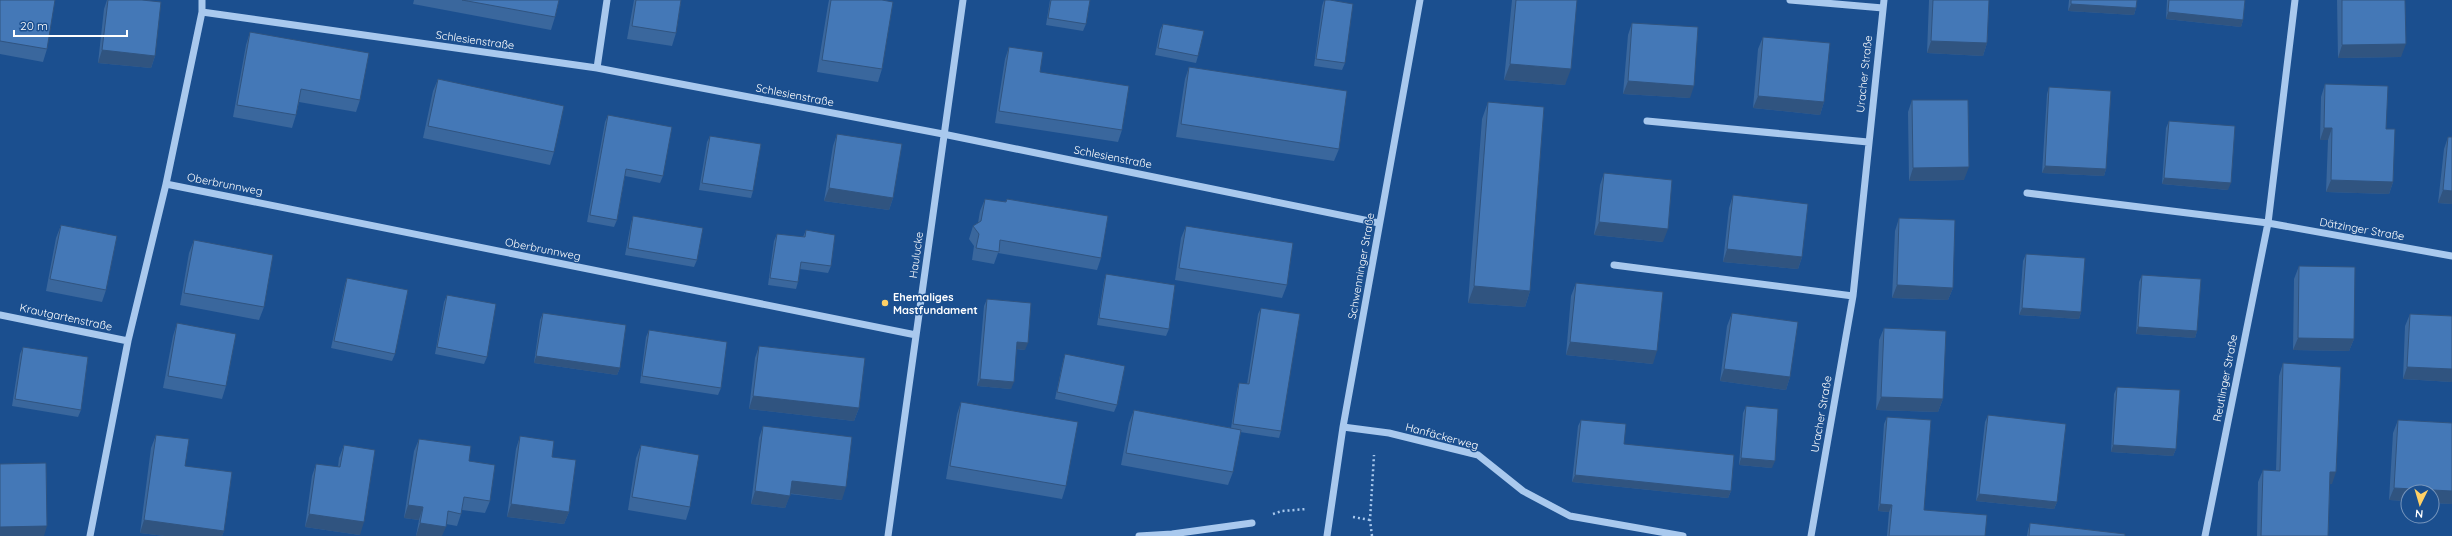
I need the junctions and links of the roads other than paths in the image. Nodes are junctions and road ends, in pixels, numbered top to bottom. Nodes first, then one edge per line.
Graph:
1 (202, 0) edge
2 (607, 0) edge
3 (963, 0) edge
4 (1420, 0) edge
5 (1790, 0) edge
6 (1884, 0) edge
7 (2295, 0) edge
8 (1883, 8) junction
9 (202, 12) junction
10 (597, 68) junction
11 (1647, 121) dead end
12 (943, 134) junction
13 (1868, 142) junction
14 (166, 184) junction
15 (2027, 193) dead end
16 (1379, 223) junction
17 (2268, 223) junction
18 (2452, 256) edge
19 (1614, 265) dead end
20 (1853, 296) junction
21 (0, 315) edge
22 (916, 335) junction
23 (128, 341) junction
24 (1344, 427) junction
25 (1252, 523) dead end
26 (90, 536) edge
27 (888, 536) edge
28 (1138, 536) edge
29 (1327, 536) edge
30 (1683, 536) edge
31 (1811, 536) edge
32 (2205, 536) edge

1 - 9 street
2 - 10 street
3 - 12 street, Haulucke
4 - 16 street, Schwenninger Straße
5 - 8 street
6 - 8 street, Uracher Straße
7 - 17 street, Reutlinger Straße
8 - 13 street, Uracher Straße
9 - 10 street, Schlesienstraße
9 - 14 street
10 - 12 street, Schlesienstraße
11 - 13 street
12 - 16 street, Schlesienstraße
12 - 22 street, Haulucke
13 - 20 street, Uracher Straße
14 - 22 street, Oberbrunnweg
14 - 23 street
15 - 17 street
16 - 24 street, Schwenninger Straße
17 - 18 street, Dätzinger Straße
17 - 32 street, Reutlinger Straße
19 - 20 street
20 - 31 street, Uracher Straße
21 - 23 street, Krautgartenstraße
22 - 27 street, Haulucke
23 - 26 street
24 - 29 street, Schwenninger Straße
24 - 30 street, Hanfäckerweg
25 - 28 street

